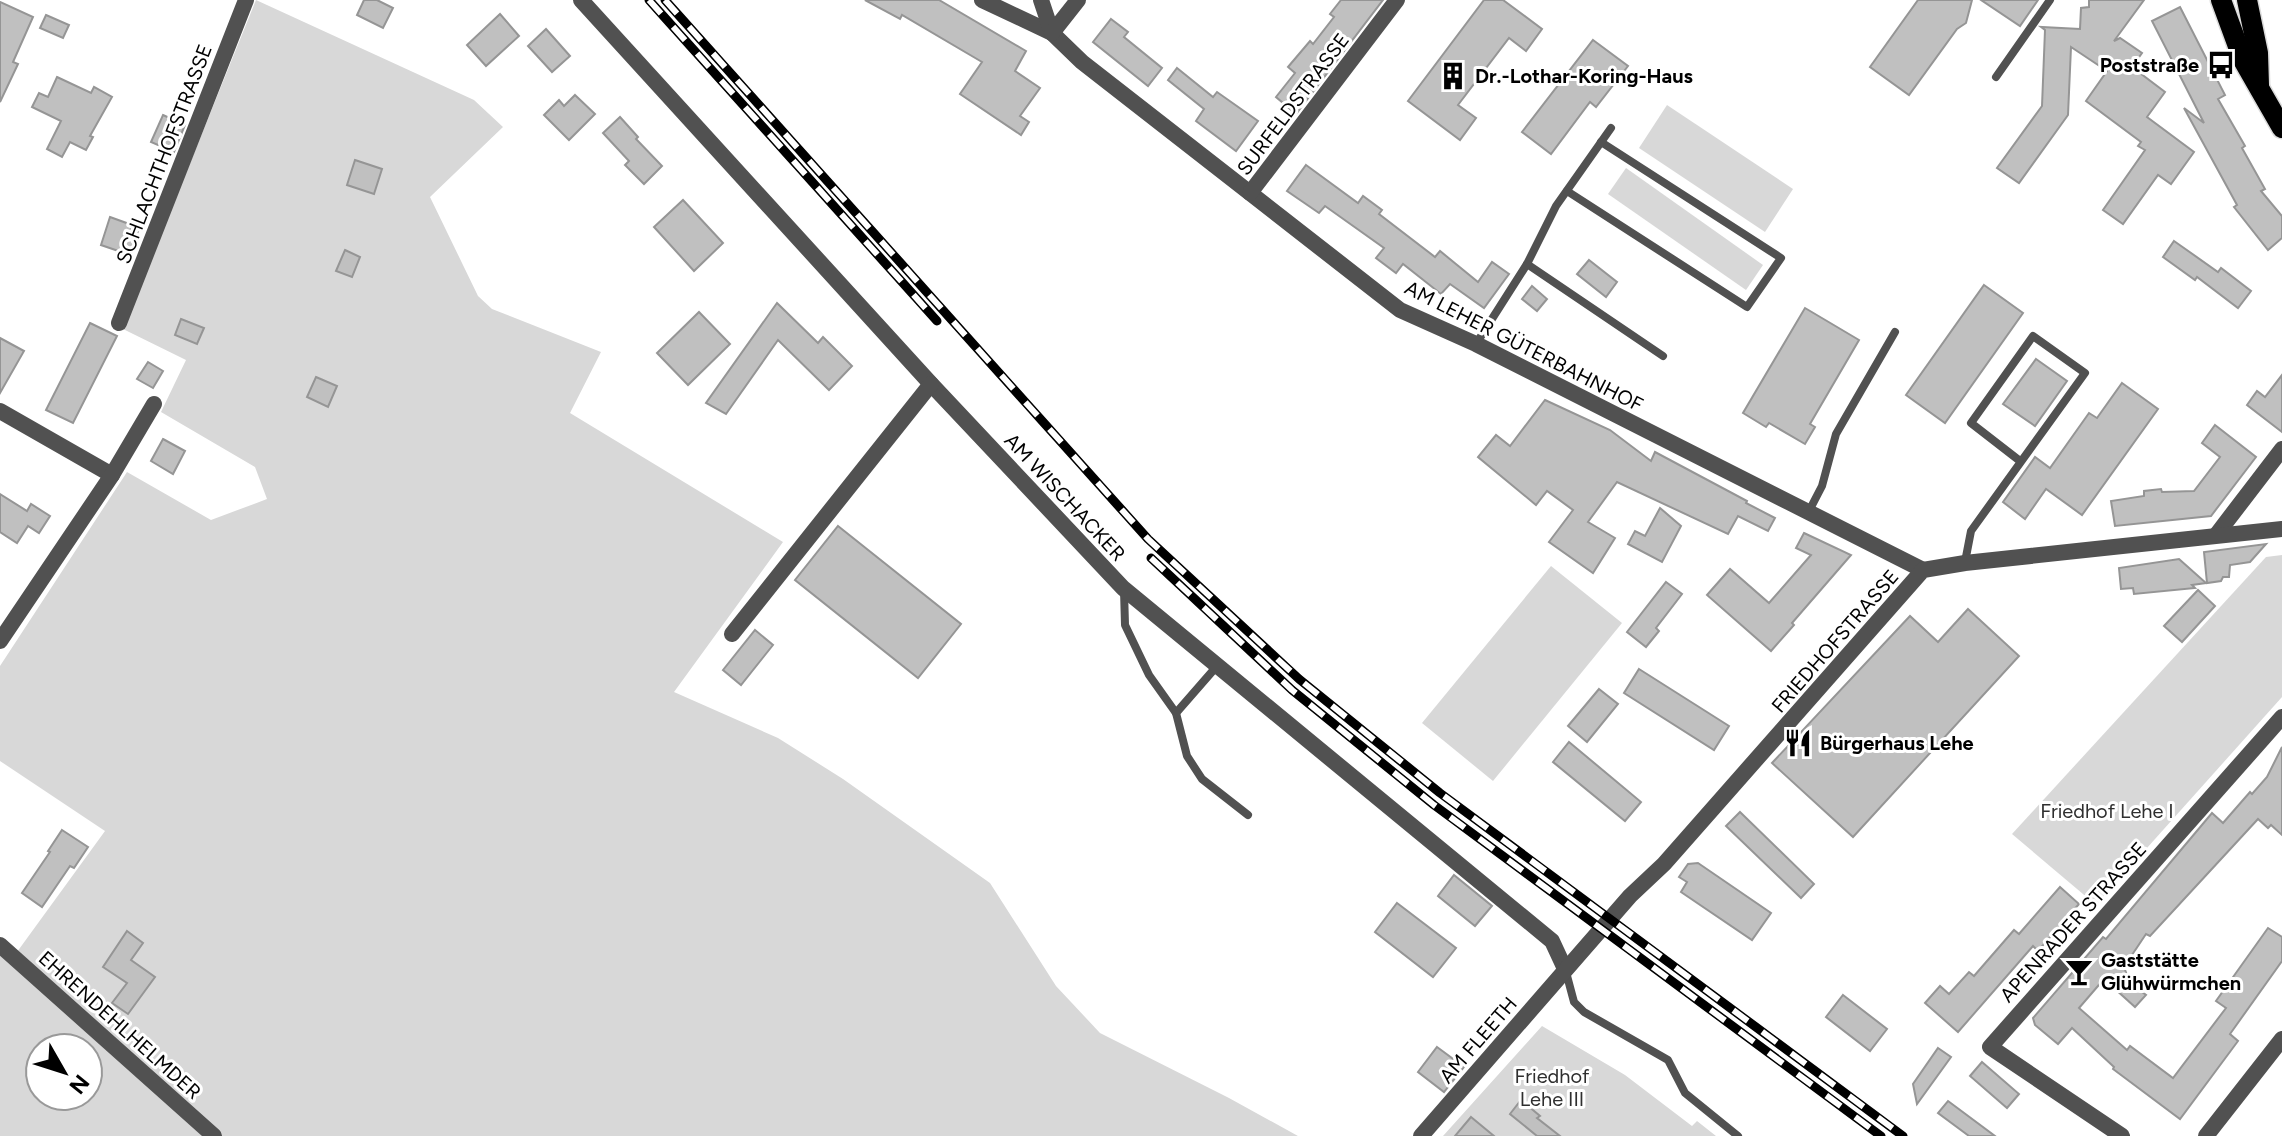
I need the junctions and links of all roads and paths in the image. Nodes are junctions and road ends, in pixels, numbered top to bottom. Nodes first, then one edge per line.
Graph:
1 (246, 0) edge
2 (581, 0) edge
3 (982, 0) edge
4 (1041, 0) edge
5 (1078, 0) edge
6 (1397, 0) edge
7 (2050, 0) edge
8 (2221, 0) edge
9 (2247, 0) edge
10 (1052, 33) junction
11 (1996, 77) dead end
12 (2259, 85) junction
13 (1611, 128) dead end
14 (2282, 128) edge
15 (1601, 142) junction
16 (1567, 191) junction
17 (1250, 193) junction
18 (1527, 264) junction
19 (119, 323) dead end
20 (1895, 332) dead end
21 (1476, 344) junction
22 (1663, 356) dead end
23 (931, 384) junction
24 (154, 404) dead end
25 (0, 411) edge
26 (2280, 455) edge
27 (2020, 461) junction
28 (112, 475) junction
29 (1809, 511) junction
30 (2282, 529) edge
31 (2217, 534) junction
32 (1965, 563) junction
33 (1923, 570) junction
34 (1123, 588) junction
35 (732, 634) dead end
36 (0, 641) edge
37 (1217, 666) junction
38 (1176, 713) junction
39 (2282, 717) edge
40 (1248, 815) dead end
41 (0, 945) edge
42 (1565, 969) junction
43 (2282, 1039) edge
44 (214, 1136) edge
45 (1421, 1136) edge
46 (1738, 1136) edge
47 (2122, 1136) edge
48 (2206, 1136) edge

1 - 19 street, SCHLACHTHOFSTRASSE
2 - 23 street, AM WISCHACKER
3 - 10 street, AM LEHER GÜTERBAHNHOF
4 - 10 street
5 - 10 street
6 - 17 street, SURFELDSTRASSE
7 - 11 lane
8 - 12 main road
9 - 12 main road
10 - 17 street, AM LEHER GÜTERBAHNHOF
12 - 14 main road
13 - 15 lane
15 - 16 lane
15 - 16 lane
16 - 18 lane
17 - 21 street, AM LEHER GÜTERBAHNHOF
18 - 21 lane
18 - 22 lane
20 - 29 lane
21 - 29 street, AM LEHER GÜTERBAHNHOF
23 - 34 street, AM WISCHACKER
23 - 35 street
24 - 28 street
25 - 28 street
26 - 31 street
27 - 27 lane
27 - 32 lane
28 - 36 street
29 - 33 street, AM LEHER GÜTERBAHNHOF
30 - 31 street, FRIEDHOFSTRASSE
31 - 32 street, FRIEDHOFSTRASSE
32 - 33 street, FRIEDHOFSTRASSE
33 - 42 street, FRIEDHOFSTRASSE
34 - 37 street, AM WISCHACKER
34 - 38 lane
37 - 38 lane
37 - 42 street, AM WISCHACKER
38 - 40 lane
39 - 47 street, APENRADER STRASSE
41 - 44 street, EHRENDEHLHELMDER
42 - 45 street, AM FLEETH
42 - 46 lane
43 - 48 street

